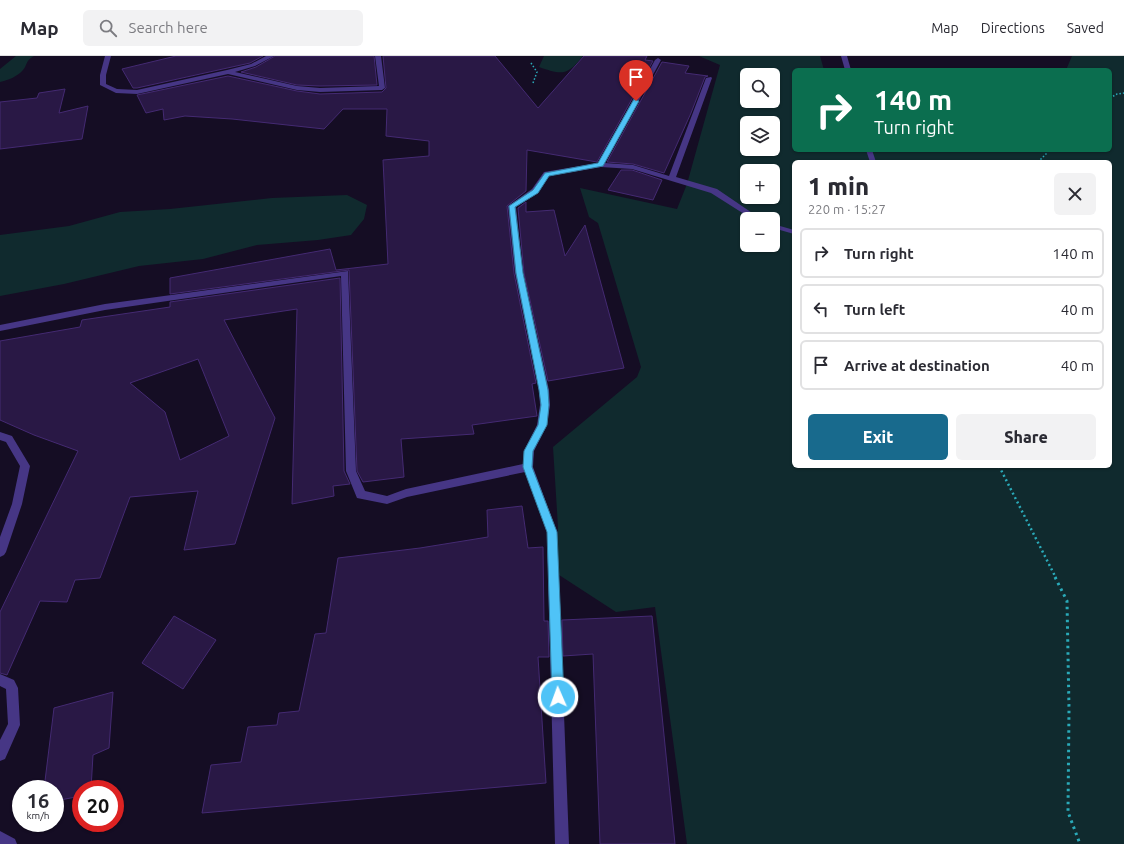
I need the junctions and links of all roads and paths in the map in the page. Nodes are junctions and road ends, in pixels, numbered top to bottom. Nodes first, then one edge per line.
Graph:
1 (108, 56) edge
2 (271, 56) edge
3 (378, 56) edge
4 (844, 56) edge
5 (658, 60) dead end
6 (530, 63) dead end
7 (847, 68) edge
8 (228, 72) junction
9 (709, 78) dead end
10 (533, 83) dead end
11 (1124, 93) edge
12 (1112, 97) edge
13 (1046, 152) edge
14 (1040, 160) edge
15 (600, 165) junction
16 (672, 178) junction
17 (746, 212) edge
18 (780, 228) edge
19 (792, 231) edge
20 (0, 328) edge
21 (0, 436) edge
22 (528, 467) junction
23 (999, 468) edge
24 (0, 552) edge
25 (0, 680) edge
26 (0, 754) edge
27 (0, 838) edge
28 (10, 844) edge
29 (562, 844) edge
30 (1080, 844) edge

1 - 8 street
2 - 8 street
3 - 8 street
4 - 7 street
5 - 15 street
6 - 10 path
9 - 16 street
11 - 12 path
13 - 14 path
15 - 16 street
15 - 22 street
16 - 17 street
18 - 19 street
20 - 22 street
21 - 24 street
22 - 29 street
23 - 30 path
25 - 26 street
27 - 28 street

